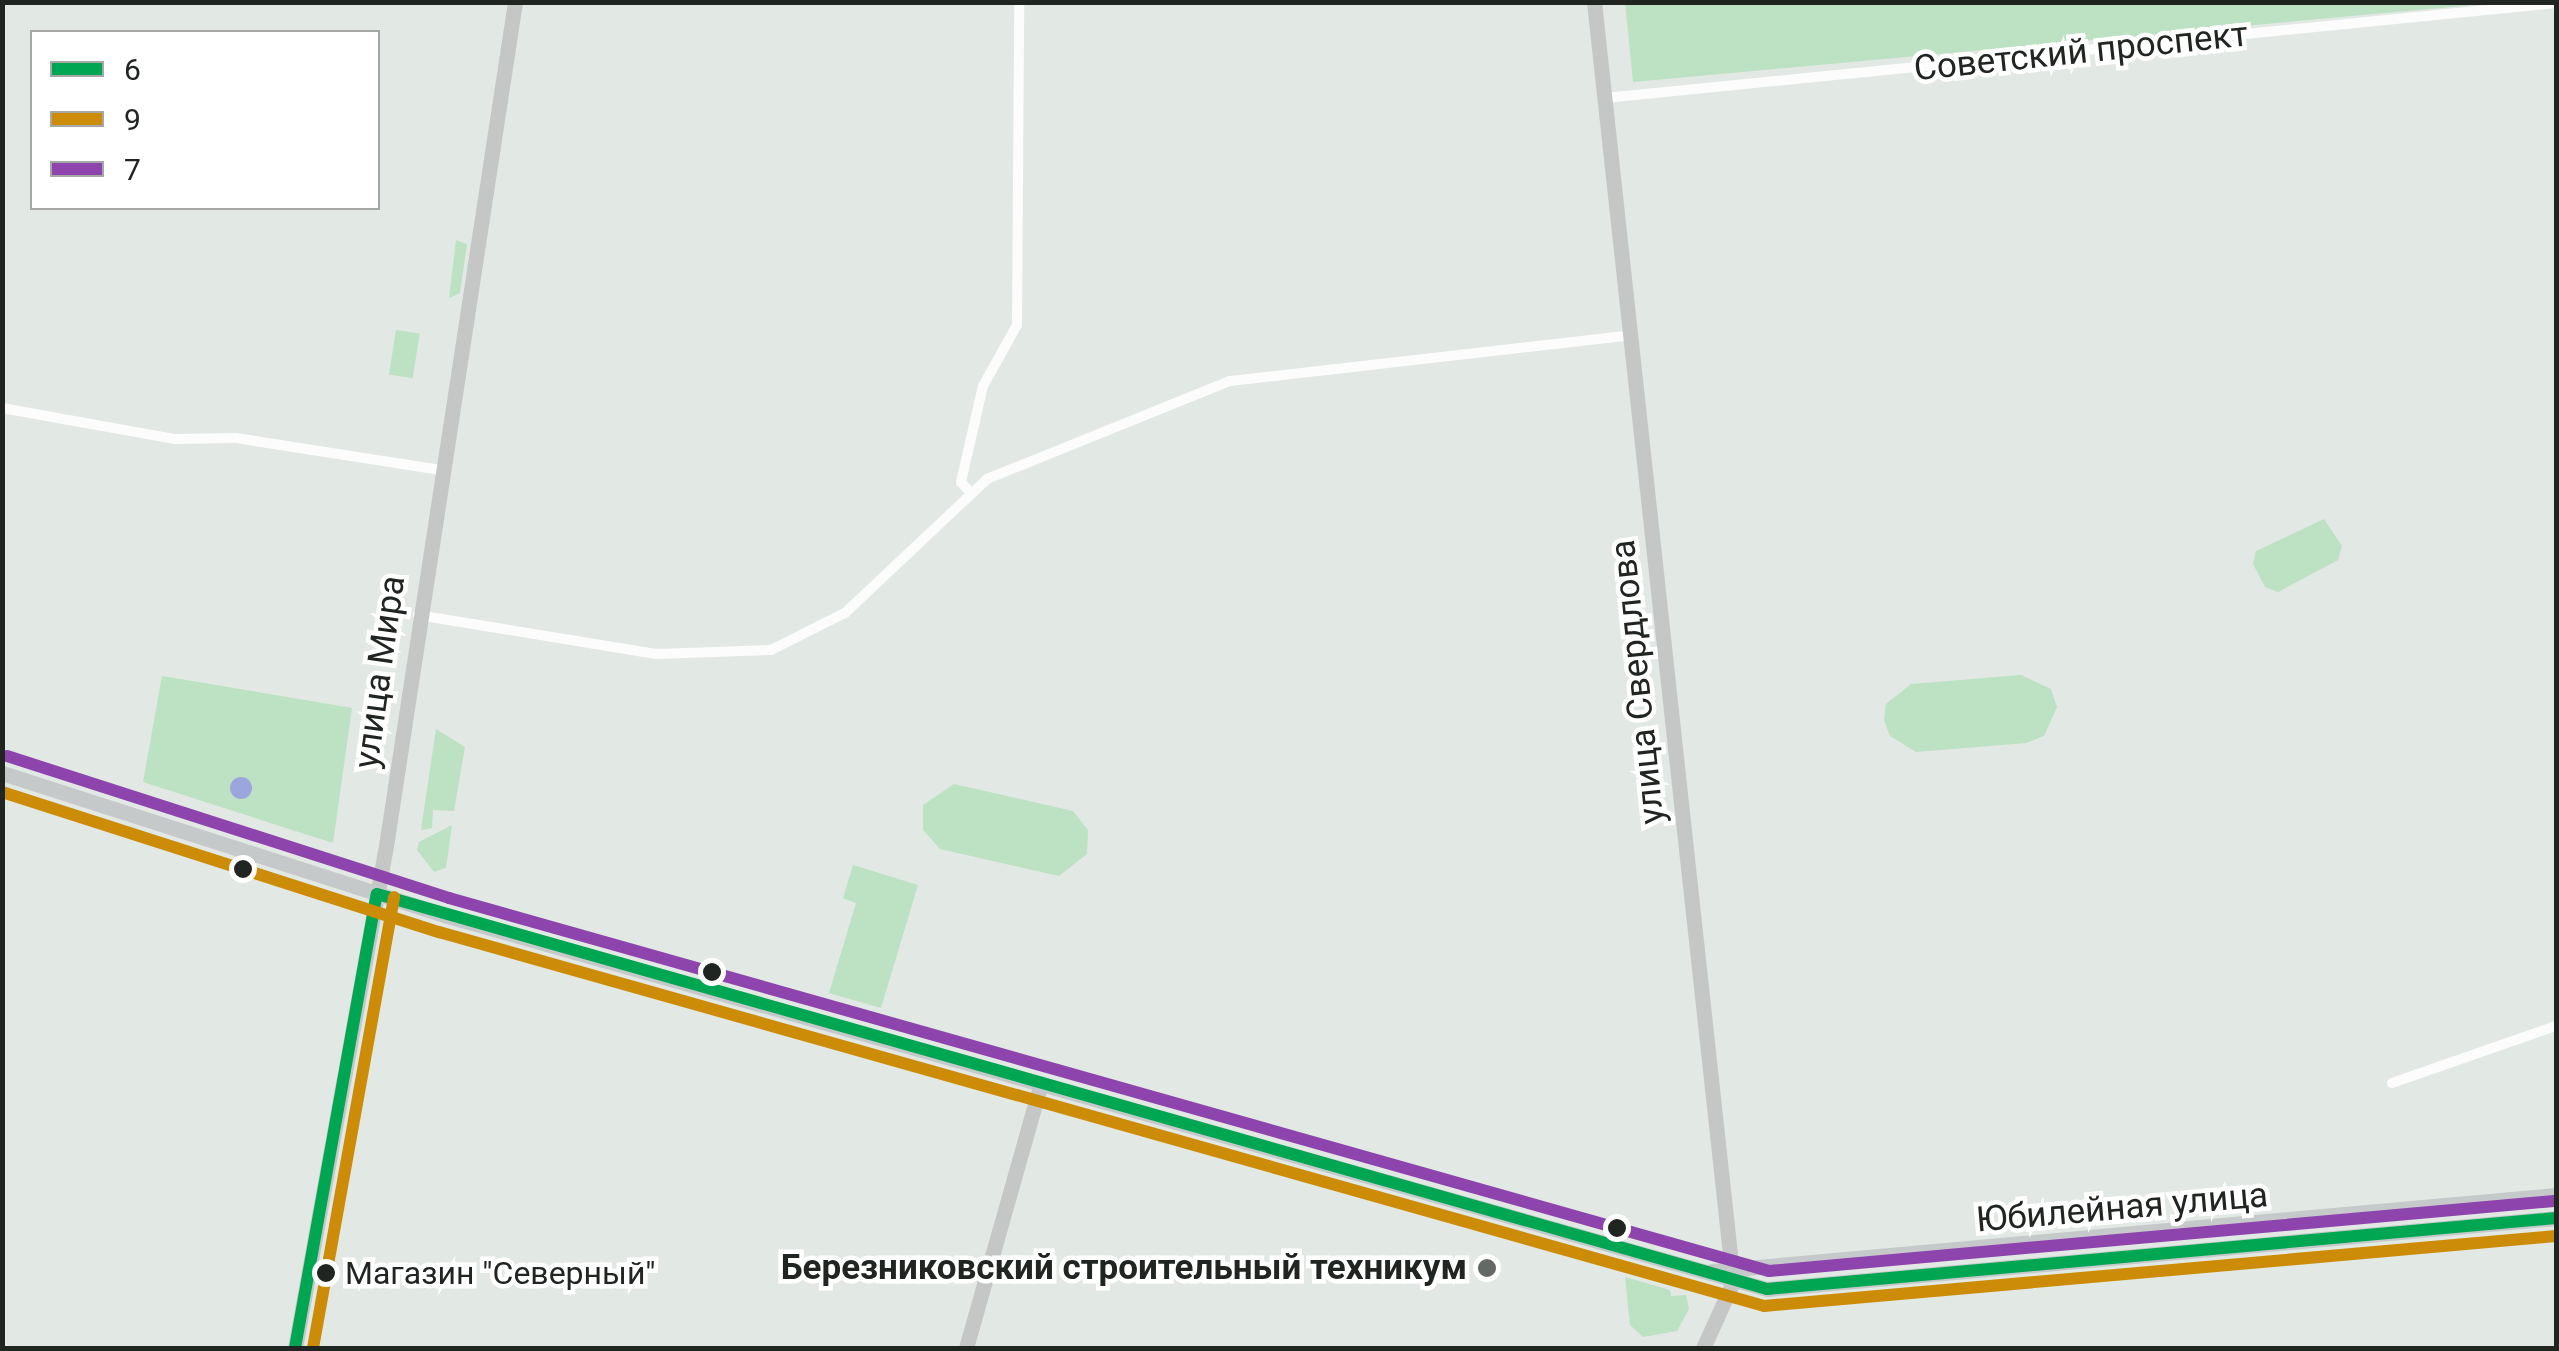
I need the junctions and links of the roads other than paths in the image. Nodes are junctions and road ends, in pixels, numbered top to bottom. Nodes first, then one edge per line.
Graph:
1 (515, 2) edge
2 (1019, 2) edge
3 (1594, 2) edge
4 (2556, 3) edge
5 (1605, 98) junction
6 (1630, 335) junction
7 (2, 408) edge
8 (441, 470) junction
9 (969, 491) junction
10 (418, 615) junction
11 (2, 773) edge
12 (377, 894) junction
13 (2556, 1026) edge
14 (1042, 1083) junction
15 (2392, 1083) dead end
16 (2556, 1195) edge
17 (2556, 1218) edge
18 (1733, 1276) junction
19 (294, 1348) edge
20 (966, 1348) edge
21 (1703, 1348) edge

1 - 8 main road, улица Мира
2 - 9 street
3 - 5 main road, улица Свердлова
4 - 5 street, Советский проспект
5 - 6 main road, улица Свердлова
6 - 9 street
6 - 18 main road, улица Свердлова
7 - 8 street
8 - 10 main road, улица Мира
9 - 10 street
10 - 12 main road, улица Мира
11 - 12 main road, Юбилейная улица
12 - 14 main road, Юбилейная улица
12 - 19 main road, улица Мира
13 - 15 street
14 - 18 main road, Юбилейная улица
14 - 20 main road
16 - 18 main road, Юбилейная улица
17 - 18 main road, Юбилейная улица
18 - 21 main road

